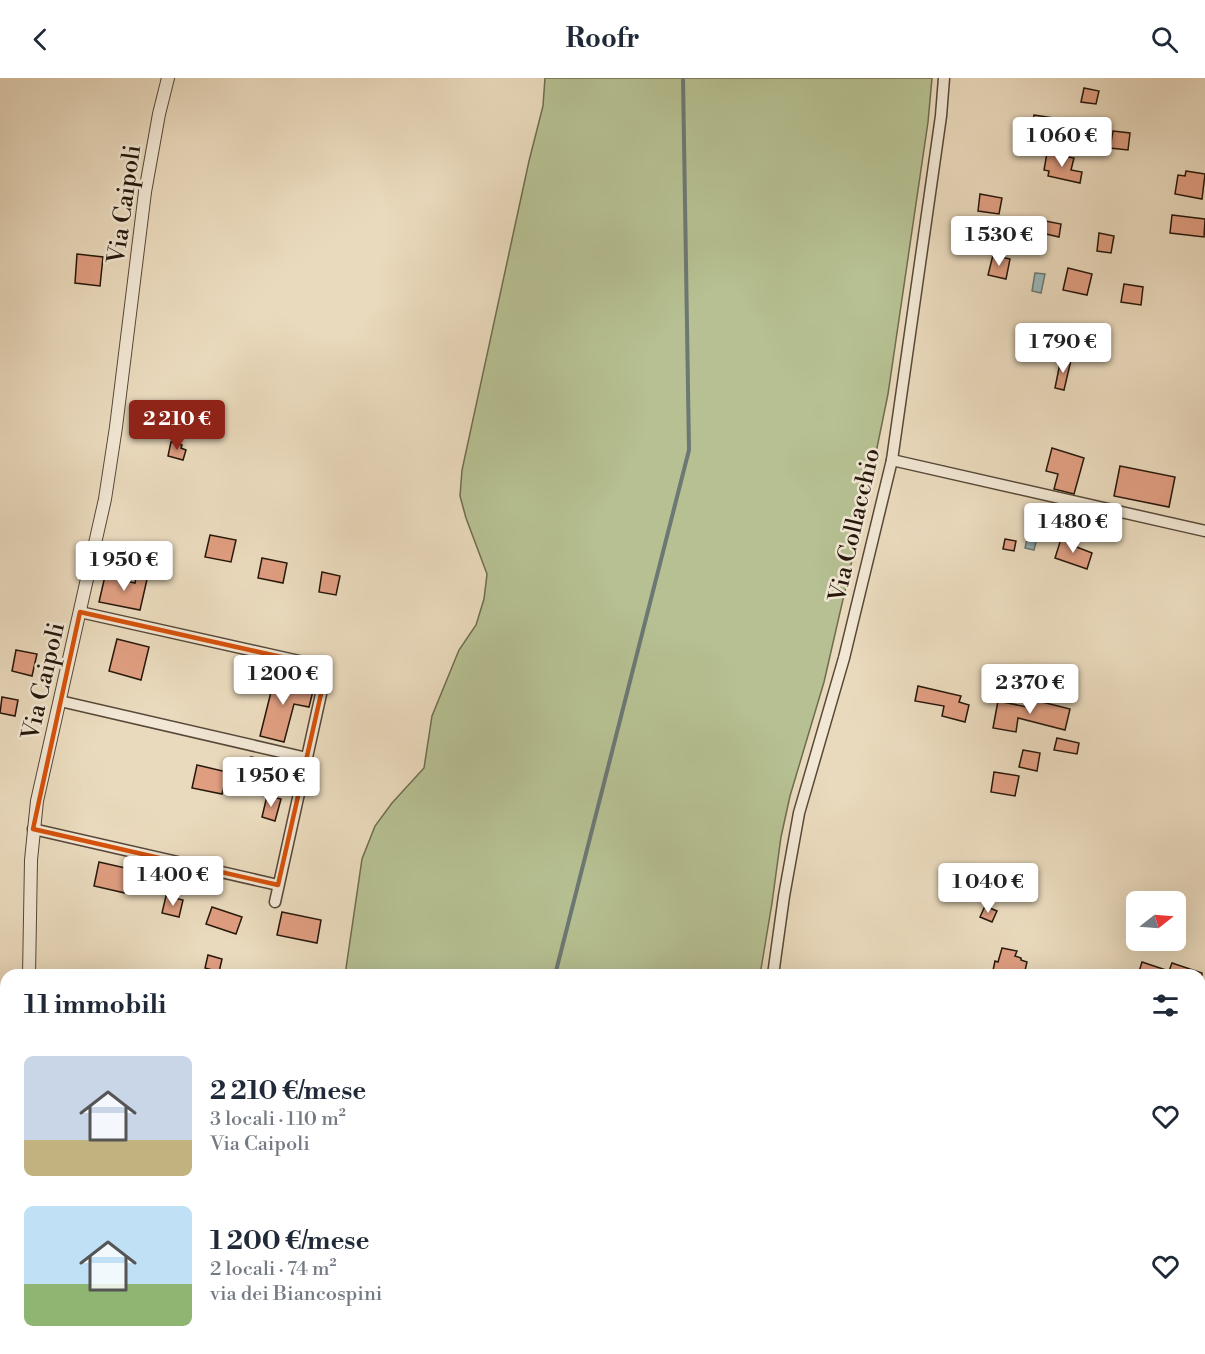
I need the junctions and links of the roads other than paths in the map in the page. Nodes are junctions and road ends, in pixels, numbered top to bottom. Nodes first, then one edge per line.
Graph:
1 (168, 78) edge
2 (944, 78) edge
3 (892, 460) junction
4 (1205, 531) edge
5 (80, 612) junction
6 (60, 701) junction
7 (307, 758) junction
8 (33, 829) junction
9 (278, 885) junction
10 (275, 902) dead end
11 (29, 969) edge
12 (774, 969) edge

1 - 5 street, Via Caipoli
2 - 3 street, Via Collacchio
3 - 4 street
3 - 12 street, Via Collacchio
5 - 6 street, Via Caipoli
5 - 7 street
6 - 7 street
6 - 8 street, Via Caipoli
7 - 9 street
8 - 9 street
8 - 11 street, Via Caipoli
9 - 10 street

